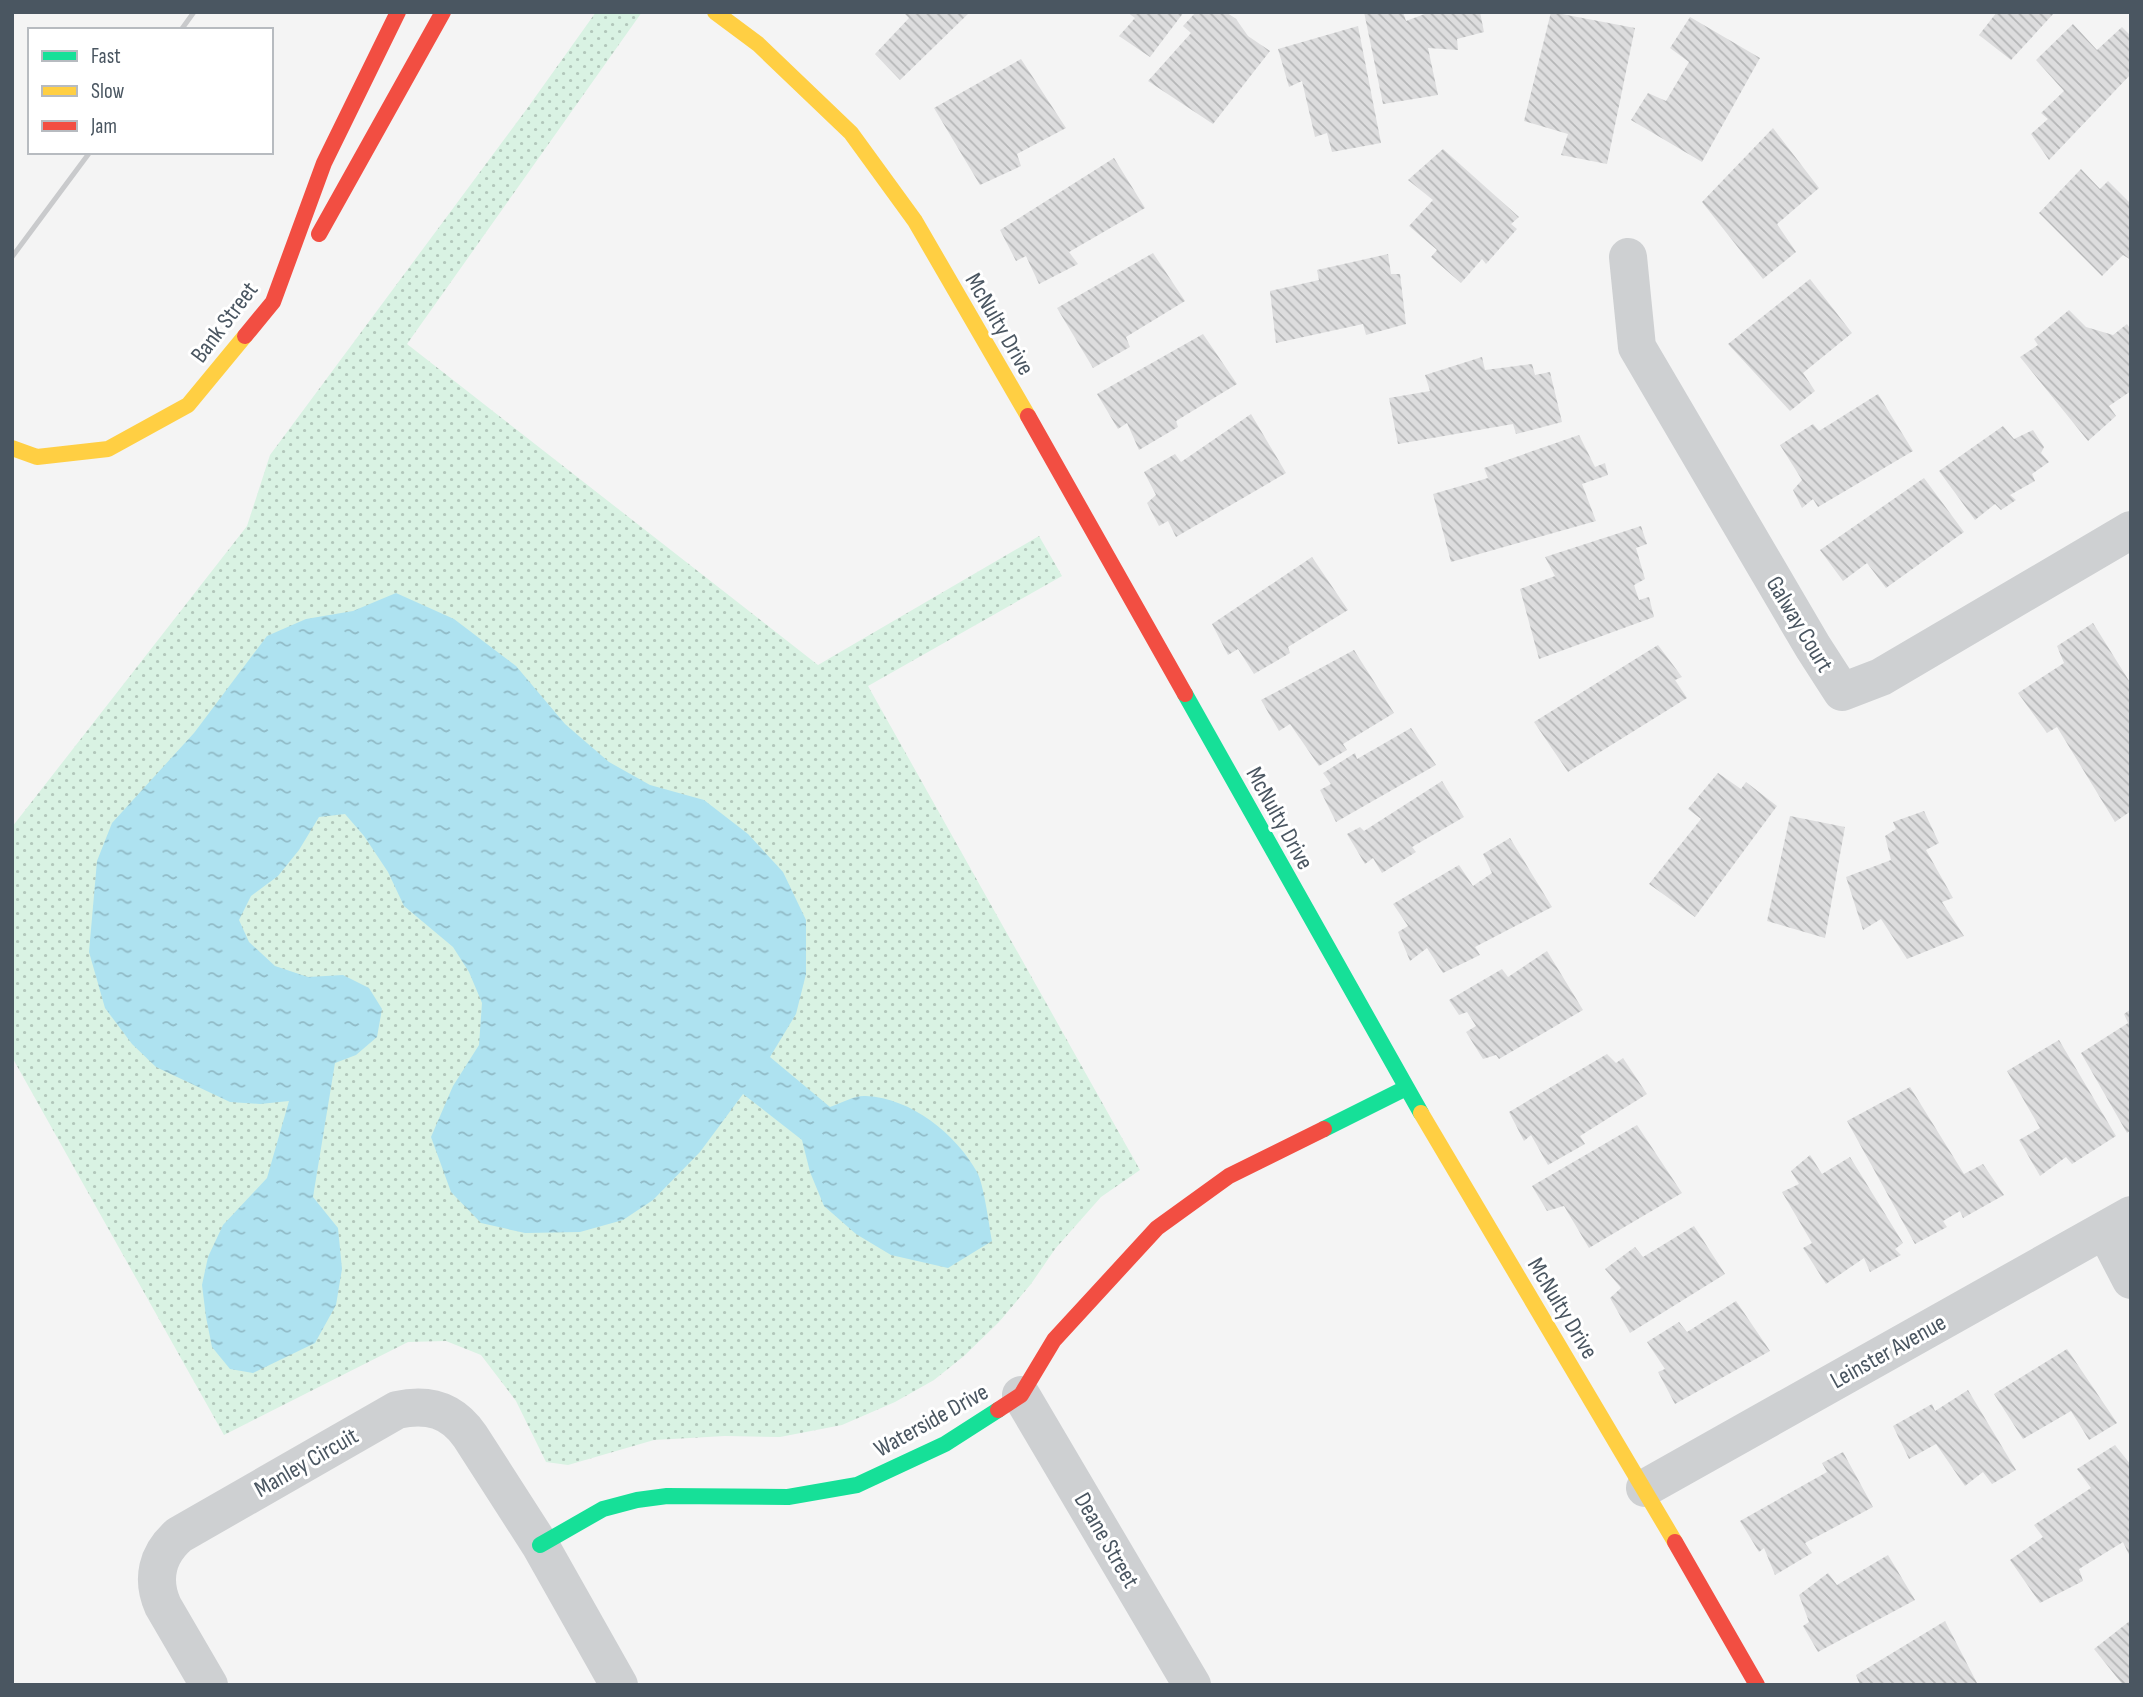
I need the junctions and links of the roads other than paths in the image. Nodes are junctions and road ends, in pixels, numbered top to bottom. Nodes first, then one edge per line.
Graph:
1 (398, 12) edge
2 (443, 12) edge
3 (715, 12) edge
4 (1628, 257) dead end
5 (273, 302) junction
6 (12, 448) edge
7 (2131, 530) edge
8 (1406, 1088) junction
9 (2118, 1222) edge
10 (2131, 1280) edge
11 (1021, 1395) junction
12 (1645, 1488) junction
13 (540, 1545) junction
14 (209, 1685) edge
15 (619, 1685) edge
16 (1192, 1685) edge
17 (1757, 1685) edge

1 - 5 street, Bank Street
2 - 5 street
3 - 8 street, McNulty Drive
4 - 7 street, Galway Court
5 - 6 street, Bank Street
8 - 11 street, Waterside Drive
8 - 12 street, McNulty Drive
9 - 10 street
9 - 12 street, Leinster Avenue
11 - 13 street, Waterside Drive
11 - 16 street, Deane Street
12 - 17 street, McNulty Drive
13 - 14 street, Manley Circuit
13 - 15 street, Manley Circuit

